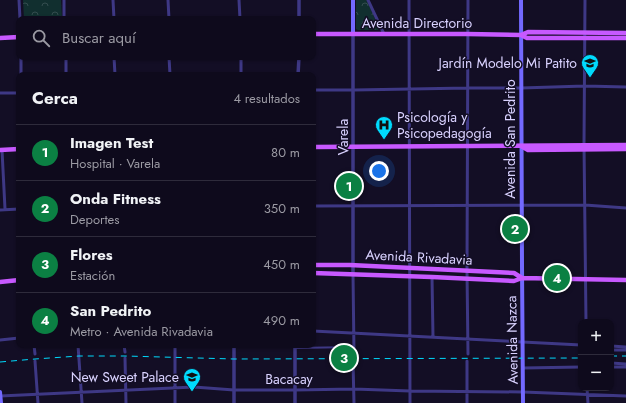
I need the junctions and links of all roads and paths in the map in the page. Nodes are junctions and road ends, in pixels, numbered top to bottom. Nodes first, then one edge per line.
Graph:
1 (19, 0) edge
2 (64, 0) edge
3 (113, 0) edge
4 (168, 0) edge
5 (239, 0) edge
6 (299, 0) edge
7 (353, 0) edge
8 (368, 0) edge
9 (409, 0) edge
10 (468, 0) edge
11 (521, 0) edge
12 (585, 0) edge
13 (20, 16) edge
14 (64, 16) edge
15 (114, 16) edge
16 (168, 16) edge
17 (240, 16) edge
18 (299, 16) edge
19 (626, 33) edge
20 (316, 34) edge
21 (353, 34) junction
22 (384, 34) junction
23 (410, 34) junction
24 (467, 34) junction
25 (521, 35) junction
26 (584, 35) junction
27 (16, 37) edge
28 (0, 38) edge
29 (626, 38) edge
30 (21, 60) edge
31 (66, 60) edge
32 (114, 60) edge
33 (169, 60) edge
34 (241, 60) edge
35 (299, 60) edge
36 (21, 72) edge
37 (66, 72) edge
38 (115, 72) edge
39 (170, 72) edge
40 (241, 72) edge
41 (298, 72) edge
42 (585, 86) junction
43 (626, 87) edge
44 (468, 88) junction
45 (521, 88) junction
46 (410, 89) junction
47 (316, 90) edge
48 (354, 90) junction
49 (0, 93) edge
50 (16, 93) edge
51 (626, 145) edge
52 (410, 146) junction
53 (468, 146) junction
54 (521, 146) junction
55 (316, 147) edge
56 (354, 147) junction
57 (585, 147) junction
58 (16, 149) edge
59 (626, 149) edge
60 (1, 150) edge
61 (521, 204) junction
62 (467, 205) junction
63 (585, 205) junction
64 (316, 206) edge
65 (353, 206) junction
66 (410, 206) junction
67 (626, 208) edge
68 (5, 209) junction
69 (16, 209) edge
70 (0, 210) edge
71 (316, 265) edge
72 (353, 265) junction
73 (410, 268) junction
74 (467, 271) junction
75 (316, 273) edge
76 (353, 274) junction
77 (410, 276) junction
78 (432, 277) junction
79 (467, 278) junction
80 (522, 278) junction
81 (16, 280) edge
82 (586, 280) junction
83 (626, 280) edge
84 (0, 282) edge
85 (586, 319) edge
86 (316, 331) edge
87 (354, 332) junction
88 (410, 336) junction
89 (433, 337) junction
90 (16, 338) edge
91 (468, 339) junction
92 (0, 340) edge
93 (523, 342) junction
94 (578, 345) edge
95 (316, 346) edge
96 (614, 346) edge
97 (626, 346) edge
98 (354, 347) junction
99 (34, 348) edge
100 (78, 348) edge
101 (124, 348) edge
102 (175, 348) edge
103 (234, 348) edge
104 (295, 348) edge
105 (614, 350) edge
106 (626, 350) edge
107 (124, 352) dead end
108 (354, 352) dead end
109 (35, 354) dead end
110 (468, 354) dead end
111 (125, 358) dead end
112 (35, 361) dead end
113 (468, 361) dead end
114 (354, 362) dead end
115 (614, 363) edge
116 (626, 364) edge
117 (578, 367) edge
118 (614, 367) edge
119 (626, 367) edge
120 (523, 368) junction
121 (175, 388) junction
122 (354, 389) junction
123 (126, 390) junction
124 (234, 390) junction
125 (295, 390) junction
126 (410, 391) junction
127 (81, 392) junction
128 (468, 392) junction
129 (523, 392) junction
130 (37, 394) junction
131 (587, 394) junction
132 (0, 395) edge
133 (626, 396) edge
134 (1, 403) edge
135 (38, 403) edge
136 (82, 403) edge
137 (126, 403) edge
138 (175, 403) edge
139 (234, 403) edge
140 (295, 403) edge
141 (354, 403) edge
142 (410, 403) edge
143 (468, 403) edge
144 (523, 403) edge
145 (588, 403) edge

1 - 13 street
2 - 14 street
3 - 15 street
4 - 16 street
5 - 17 street
6 - 18 street
7 - 21 main road, Varela
8 - 22 street
9 - 23 street
10 - 24 street
11 - 25 main road, Avenida San Pedrito
12 - 26 street
19 - 26 main road, Avenida Directorio
20 - 21 main road, Avenida Directorio
21 - 22 main road, Avenida Directorio
21 - 48 street, Varela
22 - 23 main road, Avenida Directorio
23 - 24 main road, Avenida Directorio
23 - 46 street
24 - 25 main road, Avenida Directorio
24 - 44 street
25 - 26 main road, Avenida Directorio
25 - 45 main road, Avenida San Pedrito
26 - 29 main road, Avenida Directorio
26 - 42 street
27 - 28 main road
30 - 36 street
31 - 37 street
32 - 38 street
33 - 39 street
34 - 40 street
35 - 41 street
42 - 43 street
42 - 45 street
42 - 57 street
44 - 45 street
44 - 46 street
44 - 53 street
45 - 54 main road, Avenida San Pedrito
46 - 48 street
46 - 52 street
47 - 48 street
48 - 56 street, Varela
49 - 50 street
51 - 57 main road
52 - 53 main road
52 - 56 main road
52 - 66 street
53 - 54 main road
53 - 62 street
54 - 57 main road
54 - 61 main road, Avenida San Pedrito
55 - 56 main road
56 - 65 street, Varela
57 - 59 main road
57 - 63 street
58 - 60 main road
60 - 68 street
61 - 62 street
61 - 63 street
61 - 80 main road, Avenida San Pedrito
62 - 66 street
62 - 74 street
63 - 67 street
63 - 82 street
64 - 65 street
65 - 66 street
65 - 72 street, Varela
66 - 73 street
68 - 69 street
68 - 70 street
71 - 72 main road, Avenida Rivadavia
72 - 73 main road, Avenida Rivadavia
72 - 76 street, Varela
73 - 74 main road, Avenida Rivadavia
73 - 77 street
74 - 79 street
74 - 80 main road, Avenida Rivadavia
75 - 76 main road, Avenida Rivadavia
76 - 77 main road, Avenida Rivadavia
76 - 87 street
77 - 78 main road, Avenida Rivadavia
77 - 88 street
78 - 79 main road, Avenida Rivadavia
78 - 89 street
79 - 80 main road, Avenida Rivadavia
79 - 91 street
80 - 82 main road, Avenida Rivadavia
80 - 93 main road, Avenida Nazca
81 - 84 main road
82 - 83 main road, Avenida Rivadavia
82 - 85 street
86 - 87 street
87 - 88 street
87 - 98 street
88 - 89 street
88 - 126 street
89 - 91 street
90 - 92 street
91 - 93 street
91 - 110 street
93 - 94 street
93 - 120 main road, Avenida Nazca
95 - 98 street
96 - 97 street
98 - 108 street
99 - 109 street
100 - 127 street
101 - 107 street
102 - 121 street
103 - 124 street
104 - 125 street
105 - 106 street
111 - 123 street
112 - 130 street
113 - 128 street
114 - 122 street
115 - 116 street
117 - 120 street
118 - 119 street
120 - 129 main road, Avenida Nazca
121 - 123 street, Bacacay
121 - 124 street, Bacacay
121 - 138 street
122 - 125 street, Bacacay
122 - 126 street, Bacacay
122 - 141 street
123 - 127 street, Bacacay
123 - 137 street
124 - 125 street, Bacacay
124 - 139 street
125 - 140 street
126 - 128 street, Bacacay
126 - 142 street
127 - 130 street, Bacacay
127 - 136 street
128 - 129 street, Bacacay
128 - 143 street
129 - 131 street, Bacacay
129 - 144 main road, Avenida Nazca
130 - 132 street, Bacacay
130 - 135 street
131 - 133 street, Bacacay
131 - 145 street
132 - 134 main road

